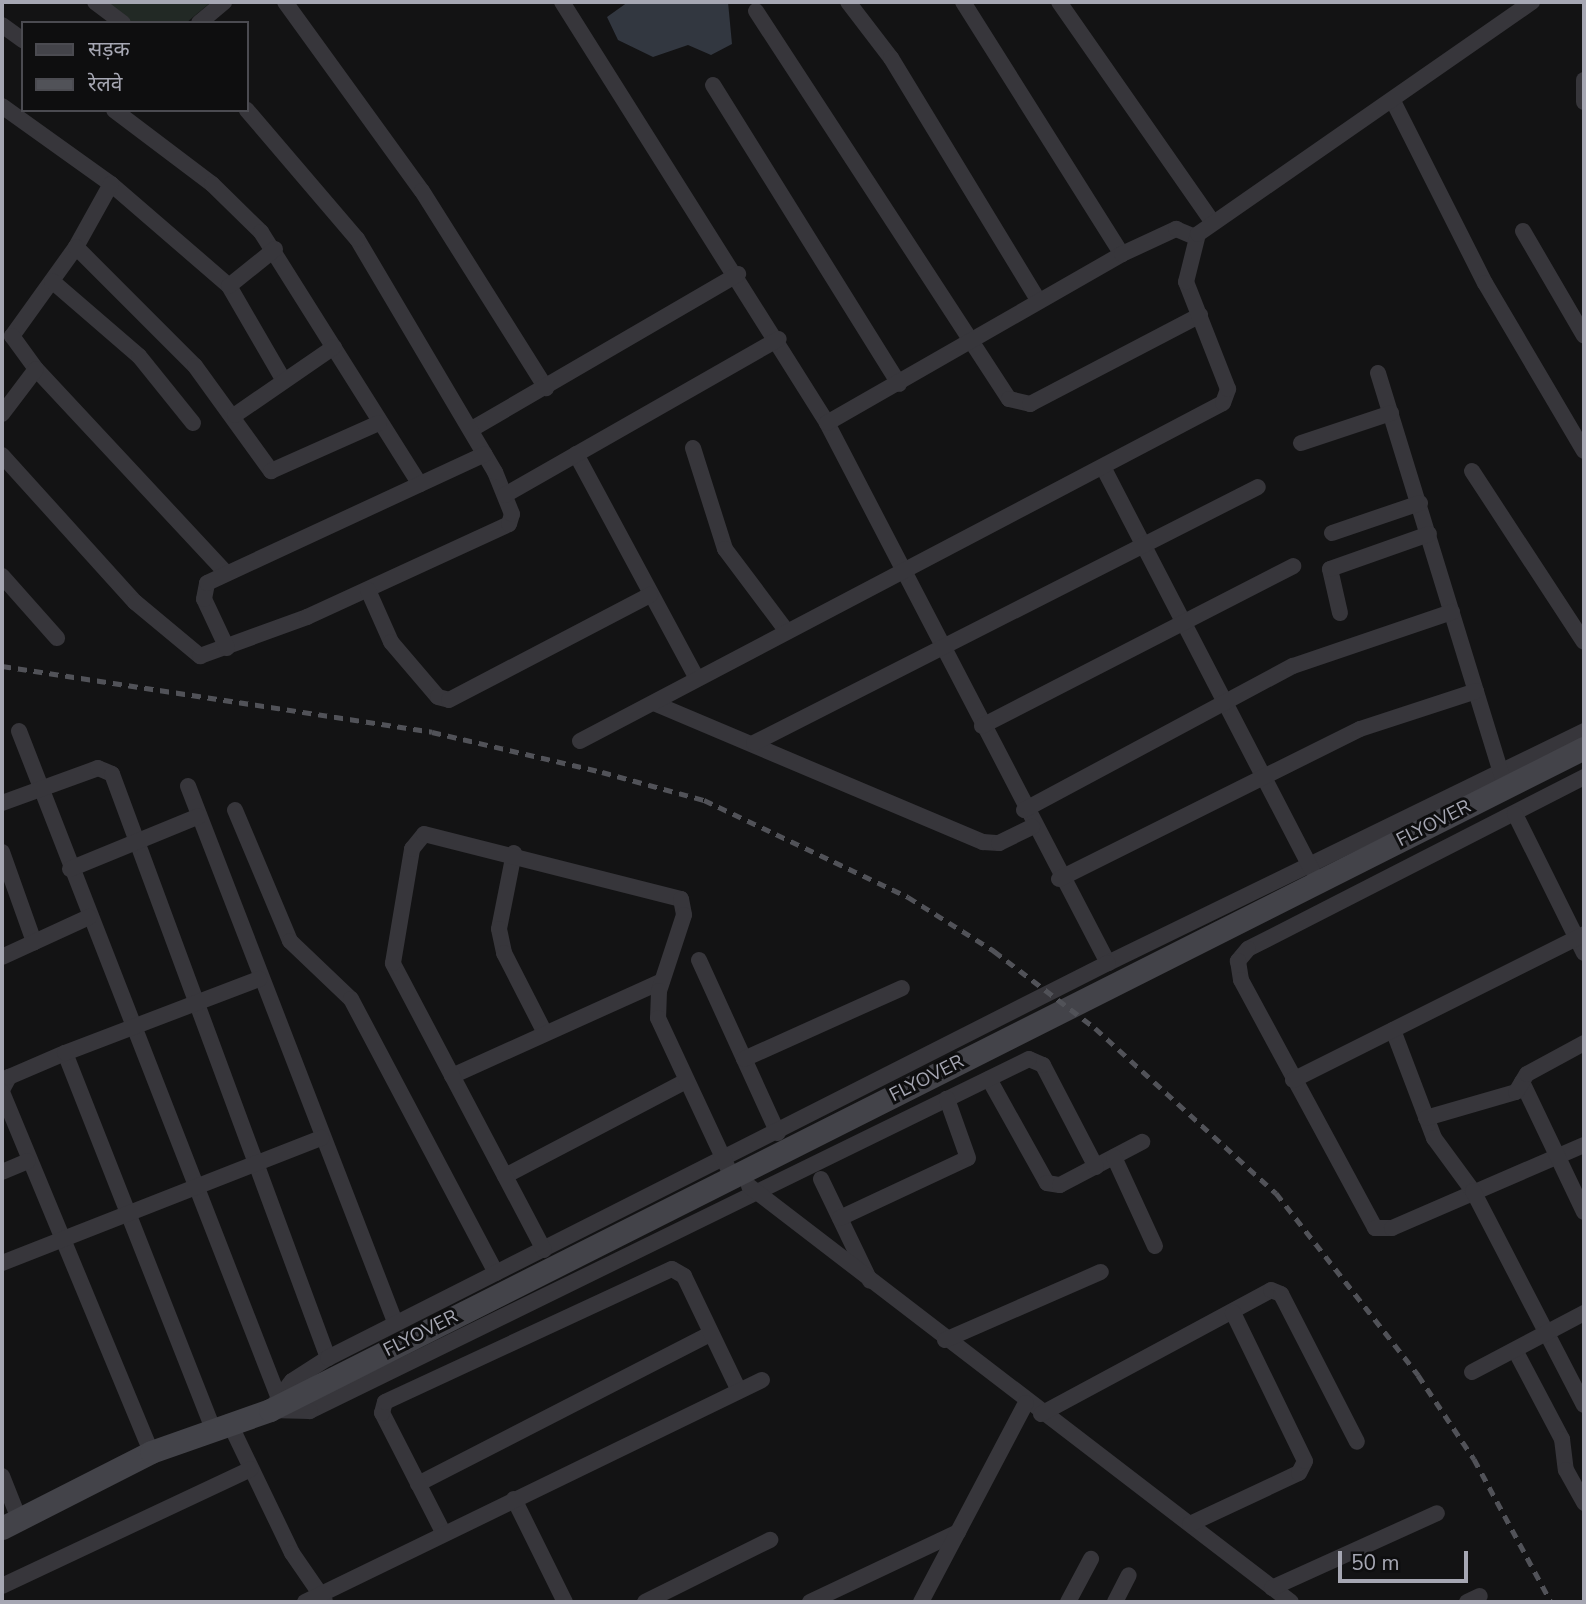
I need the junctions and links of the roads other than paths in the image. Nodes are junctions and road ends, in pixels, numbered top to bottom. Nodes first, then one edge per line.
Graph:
1 (95, 2) edge
2 (224, 2) edge
3 (285, 2) edge
4 (562, 2) edge
5 (963, 2) edge
6 (1059, 2) edge
7 (1532, 2) edge
8 (855, 4) edge
9 (756, 10) dead end
10 (119, 21) edge
11 (201, 21) edge
12 (2, 25) edge
13 (21, 39) edge
14 (1584, 80) edge
15 (713, 85) dead end
16 (1584, 102) edge
17 (1394, 103) junction
18 (2, 106) edge
19 (248, 111) edge
20 (117, 112) edge
21 (111, 184) junction
22 (1213, 223) junction
23 (1523, 231) dead end
24 (1195, 237) junction
25 (76, 247) junction
26 (275, 249) junction
27 (1122, 254) junction
28 (738, 274) junction
29 (52, 281) junction
30 (229, 286) junction
31 (1038, 300) junction
32 (1200, 315) junction
33 (1584, 336) edge
34 (779, 339) junction
35 (970, 341) junction
36 (334, 347) junction
37 (36, 369) junction
38 (1378, 373) dead end
39 (283, 379) junction
40 (899, 384) junction
41 (546, 388) junction
42 (7, 393) edge
43 (2, 414) edge
44 (1391, 414) junction
45 (235, 415) junction
46 (193, 423) dead end
47 (379, 423) junction
48 (827, 423) junction
49 (472, 429) junction
50 (1301, 443) dead end
51 (693, 448) dead end
52 (1584, 452) edge
53 (485, 454) junction
54 (576, 454) junction
55 (2, 455) edge
56 (1104, 467) junction
57 (1472, 471) dead end
58 (420, 484) junction
59 (1258, 487) dead end
60 (505, 495) junction
61 (1420, 503) junction
62 (1332, 533) dead end
63 (1429, 534) junction
64 (1142, 546) junction
65 (1293, 566) dead end
66 (905, 571) junction
67 (225, 572) junction
68 (2, 576) edge
69 (368, 590) junction
70 (650, 594) junction
71 (1452, 612) junction
72 (1340, 613) dead end
73 (1182, 623) junction
74 (785, 629) junction
75 (57, 638) dead end
76 (1584, 642) edge
77 (943, 646) junction
78 (227, 648) junction
79 (697, 679) junction
80 (1476, 691) junction
81 (1222, 699) junction
82 (656, 704) junction
83 (982, 726) junction
84 (19, 731) dead end
85 (1584, 731) edge
86 (580, 741) dead end
87 (754, 743) junction
88 (1584, 748) edge
89 (1502, 775) junction
90 (1584, 777) edge
91 (1265, 779) junction
92 (188, 786) dead end
93 (40, 787) junction
94 (2, 803) edge
95 (235, 810) dead end
96 (1024, 810) junction
97 (1515, 814) junction
98 (199, 816) junction
99 (1032, 827) junction
100 (137, 842) junction
101 (2, 852) edge
102 (514, 853) junction
103 (70, 869) junction
104 (1311, 869) junction
105 (1059, 879) junction
106 (1236, 905) junction
107 (89, 917) junction
108 (1581, 936) edge
109 (34, 942) junction
110 (1248, 949) junction
111 (1584, 953) edge
112 (2, 957) edge
113 (699, 960) dead end
114 (1108, 963) junction
115 (259, 979) junction
116 (662, 981) junction
117 (902, 988) dead end
118 (196, 1003) junction
119 (131, 1027) junction
120 (1392, 1030) junction
121 (545, 1033) junction
122 (1584, 1043) edge
123 (65, 1053) junction
124 (744, 1059) junction
125 (452, 1076) junction
126 (989, 1080) junction
127 (1293, 1080) junction
128 (684, 1082) junction
129 (1522, 1082) junction
130 (2, 1091) edge
131 (947, 1100) junction
132 (1426, 1118) junction
133 (778, 1133) junction
134 (321, 1139) junction
135 (1142, 1142) dead end
136 (1584, 1145) edge
137 (1559, 1156) junction
138 (1114, 1157) junction
139 (28, 1161) junction
140 (257, 1161) junction
141 (720, 1163) junction
142 (1096, 1167) junction
143 (2, 1172) edge
144 (505, 1176) junction
145 (821, 1179) dead end
146 (192, 1187) junction
147 (1473, 1191) junction
148 (756, 1192) junction
149 (1584, 1212) edge
150 (125, 1214) junction
151 (840, 1218) junction
152 (59, 1240) junction
153 (1155, 1247) dead end
154 (544, 1250) junction
155 (2, 1263) edge
156 (1101, 1272) dead end
157 (496, 1273) junction
158 (872, 1284) junction
159 (1233, 1313) junction
160 (1584, 1313) edge
161 (395, 1322) junction
162 (710, 1334) junction
163 (1543, 1334) junction
164 (946, 1340) junction
165 (1515, 1350) junction
166 (328, 1357) junction
167 (1472, 1372) dead end
168 (762, 1380) dead end
169 (739, 1391) junction
170 (274, 1403) junction
171 (1026, 1403) junction
172 (1584, 1405) edge
173 (1041, 1413) junction
174 (221, 1425) junction
175 (1357, 1442) dead end
176 (150, 1452) junction
177 (251, 1469) junction
178 (2, 1476) edge
179 (418, 1484) junction
180 (514, 1499) junction
181 (1584, 1503) edge
182 (1437, 1513) dead end
183 (10, 1524) edge
184 (1190, 1524) junction
185 (443, 1532) junction
186 (958, 1532) junction
187 (770, 1541) dead end
188 (1091, 1559) dead end
189 (1129, 1576) dead end
190 (2, 1586) edge
191 (1272, 1588) junction
192 (317, 1600) edge
193 (565, 1602) edge
194 (645, 1602) edge
195 (810, 1602) edge
196 (920, 1602) edge
197 (1069, 1602) edge
198 (1115, 1602) edge
199 (1291, 1602) edge

1 - 10 street
2 - 11 street
3 - 41 street
4 - 28 street
5 - 27 street
6 - 22 street
7 - 17 street
8 - 31 street
9 - 35 street
12 - 13 street
14 - 16 street
15 - 40 street
17 - 22 street
17 - 52 street
18 - 21 street
19 - 49 street
20 - 26 street
21 - 25 street
21 - 30 street
22 - 24 street
23 - 33 street
24 - 27 street
24 - 32 street
25 - 29 street
25 - 45 street
26 - 30 street
26 - 36 street
27 - 31 street
28 - 34 street
28 - 41 street
29 - 37 street
29 - 46 street
30 - 39 street
31 - 35 street
32 - 35 street
32 - 56 street
34 - 48 street
34 - 54 street
35 - 40 street
36 - 39 street
36 - 47 street
37 - 42 street
37 - 67 street
38 - 44 street
39 - 45 street
40 - 48 street
41 - 49 street
42 - 43 street
44 - 50 street
44 - 61 street
45 - 47 street
47 - 58 street
48 - 66 street
49 - 53 street
51 - 74 street
53 - 58 street
53 - 60 street
54 - 60 street
54 - 70 street
55 - 78 street
56 - 64 street
56 - 66 street
57 - 76 street
58 - 67 street
59 - 64 street
60 - 69 street
61 - 62 street
61 - 63 street
63 - 71 street
63 - 72 street
64 - 73 street
64 - 77 street
65 - 73 street
66 - 74 street
66 - 77 street
67 - 78 street
68 - 75 street
69 - 70 street
69 - 78 street
70 - 79 street
71 - 80 street
71 - 81 street
73 - 81 street
73 - 83 street
74 - 79 street
77 - 83 street
77 - 87 street
79 - 82 street
80 - 89 street
80 - 91 street
81 - 91 street
81 - 96 street
82 - 86 street
82 - 87 street
83 - 96 street
84 - 93 street
85 - 89 street
87 - 99 street
88 - 170 main road, FLYOVER
89 - 104 street
90 - 97 street
91 - 104 street
91 - 105 street
92 - 98 street
93 - 94 street
93 - 100 street
93 - 103 street
95 - 157 street
96 - 99 street
97 - 108 street
97 - 110 street
98 - 100 street
98 - 115 street
99 - 105 street
100 - 103 street
100 - 118 street
101 - 109 street
102 - 116 street
102 - 121 street
102 - 125 street
103 - 107 street
104 - 106 street
105 - 114 street
106 - 110 street
106 - 114 street
107 - 109 street
107 - 119 street
108 - 111 street
108 - 120 street
109 - 112 street
110 - 127 street
113 - 124 street
114 - 133 street
115 - 118 street
115 - 134 street
116 - 121 street
116 - 128 street
117 - 124 street
118 - 119 street
118 - 140 street
119 - 123 street
119 - 146 street
120 - 127 street
120 - 132 street
121 - 125 street
122 - 129 street
123 - 130 street
123 - 150 street
124 - 133 street
125 - 144 street
126 - 131 street
126 - 142 street
126 - 142 street
127 - 147 street
128 - 141 street
128 - 144 street
129 - 132 street
129 - 137 street
130 - 139 street
131 - 148 street
131 - 151 street
132 - 147 street
133 - 141 street
134 - 140 street
134 - 161 street
135 - 138 street
136 - 137 street
137 - 147 street
137 - 149 street
138 - 142 street
138 - 153 street
139 - 143 street
139 - 152 street
140 - 146 street
140 - 166 street
141 - 148 street
141 - 154 street
144 - 154 street
145 - 151 street
146 - 150 street
146 - 170 street
147 - 163 street
148 - 158 street
148 - 170 street
150 - 152 street
150 - 174 street
151 - 158 street
152 - 155 street
152 - 176 street
154 - 157 street
156 - 164 street
157 - 161 street
158 - 164 street
159 - 173 street
159 - 175 street
159 - 184 street
160 - 163 street
161 - 166 street
162 - 169 street
162 - 179 street
162 - 179 street
163 - 165 street
163 - 172 street
164 - 171 street
165 - 167 street
165 - 181 street
166 - 170 street
168 - 169 street
169 - 180 street
170 - 174 main road, FLYOVER
171 - 173 street
171 - 186 street
173 - 184 street
174 - 176 main road, FLYOVER
174 - 177 street
176 - 183 main road, FLYOVER
177 - 190 street
177 - 192 street
178 - 183 street
179 - 185 street
180 - 185 street
180 - 193 street
182 - 191 street
184 - 191 street
185 - 192 street
186 - 195 street
186 - 196 street
187 - 194 street
188 - 197 street
189 - 198 street
191 - 199 street

